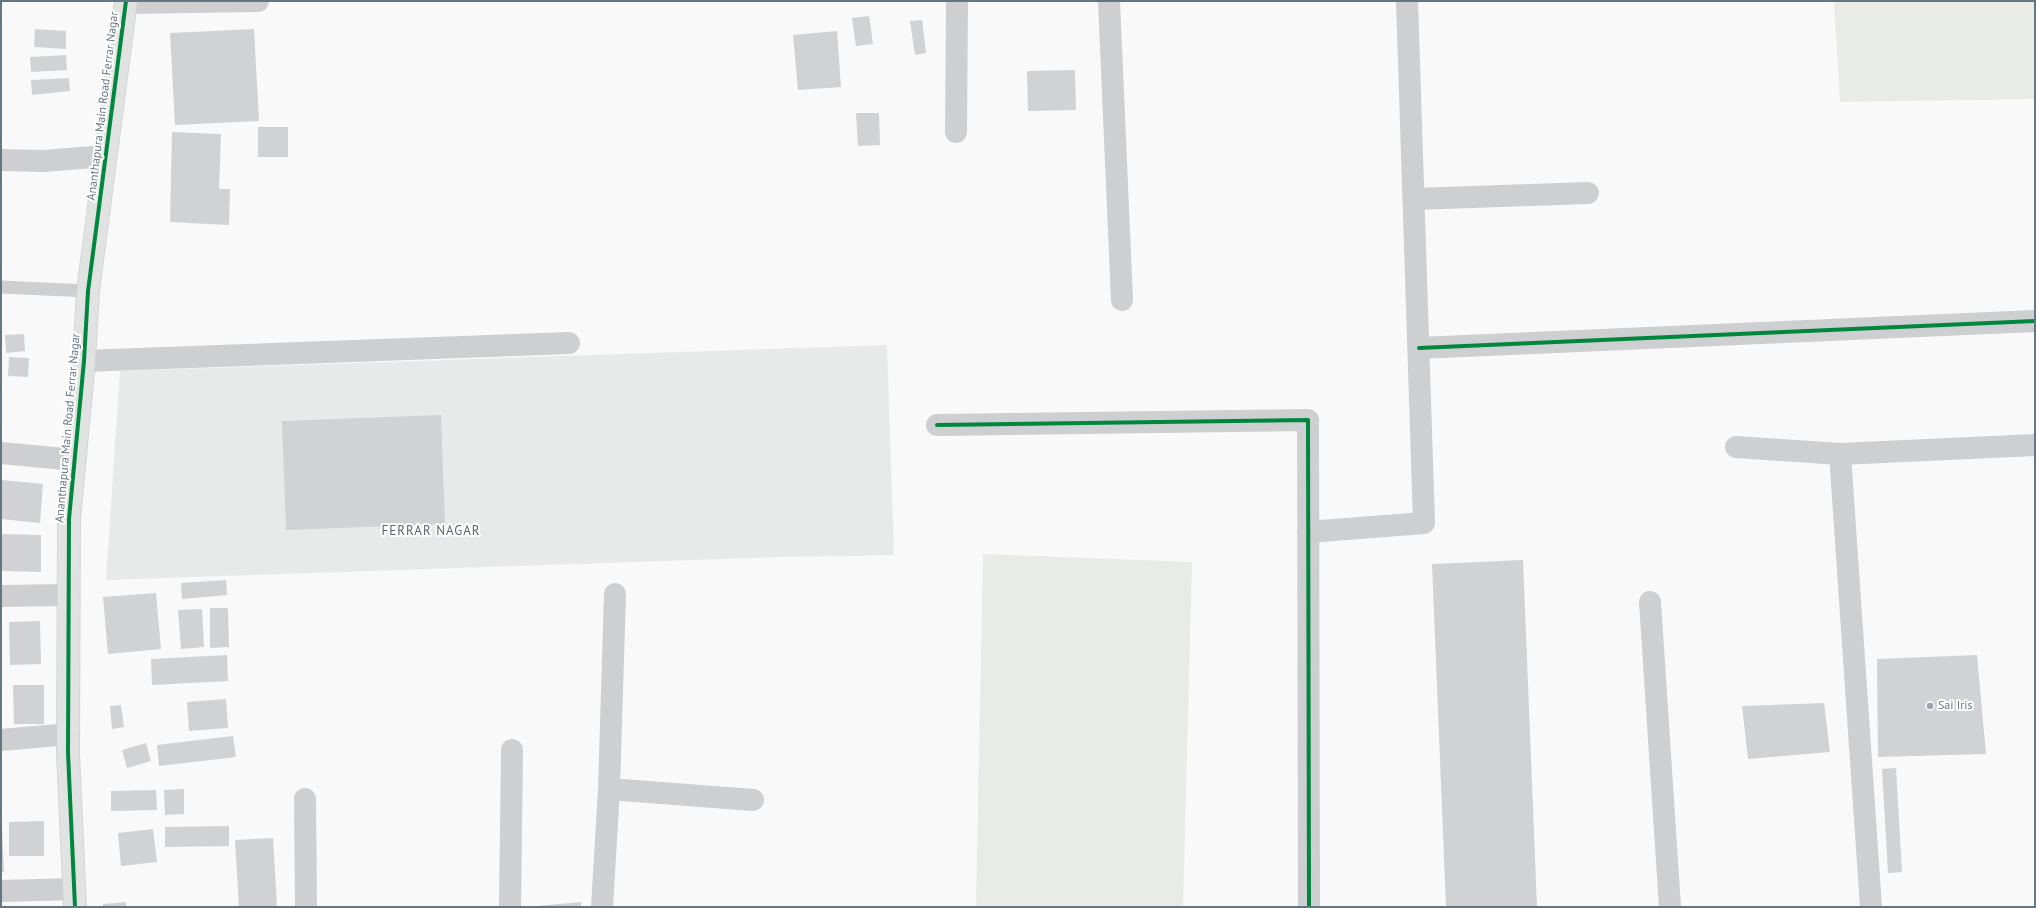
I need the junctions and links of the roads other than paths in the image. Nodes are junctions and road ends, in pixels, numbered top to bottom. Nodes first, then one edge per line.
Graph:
1 (258, 1) edge
2 (956, 1) edge
3 (1109, 1) edge
4 (1407, 1) edge
5 (126, 2) edge
6 (956, 132) dead end
7 (106, 156) junction
8 (1, 160) edge
9 (1588, 193) dead end
10 (1414, 199) junction
11 (1, 287) edge
12 (88, 291) junction
13 (1122, 300) dead end
14 (2035, 321) edge
15 (569, 343) dead end
16 (1419, 348) junction
17 (84, 361) junction
18 (937, 425) dead end
19 (2035, 445) edge
20 (1736, 447) dead end
21 (1, 453) edge
22 (1840, 454) junction
23 (75, 460) junction
24 (1308, 532) junction
25 (615, 594) dead end
26 (1, 596) edge
27 (69, 596) junction
28 (1650, 602) dead end
29 (69, 734) junction
30 (1, 740) edge
31 (512, 750) dead end
32 (609, 789) junction
33 (305, 799) dead end
34 (753, 800) dead end
35 (1, 891) edge
36 (75, 898) edge
37 (306, 907) edge
38 (510, 907) edge
39 (602, 907) edge
40 (1309, 907) edge
41 (1670, 907) edge
42 (1871, 907) edge

1 - 5 street
2 - 6 street
3 - 13 street
4 - 10 street
5 - 7 street, Ananthapura Main Road Ferrar Nagar
7 - 8 street
7 - 12 street, Ananthapura Main Road Ferrar Nagar
9 - 10 street
10 - 16 street
11 - 12 lane
12 - 17 street, Ananthapura Main Road Ferrar Nagar
14 - 16 street
15 - 17 street
16 - 24 street
17 - 23 street, Ananthapura Main Road Ferrar Nagar
18 - 24 street
19 - 22 street
20 - 22 street
21 - 23 street
22 - 42 street
23 - 27 street, Ananthapura Main Road Ferrar Nagar
24 - 40 street
25 - 32 street
26 - 27 street
27 - 29 street, Ananthapura Main Road Ferrar Nagar
28 - 41 street
29 - 30 street
29 - 36 street, Ananthapura Main Road Ferrar Nagar
31 - 38 street
32 - 34 street
32 - 39 street
33 - 37 street
35 - 36 street

